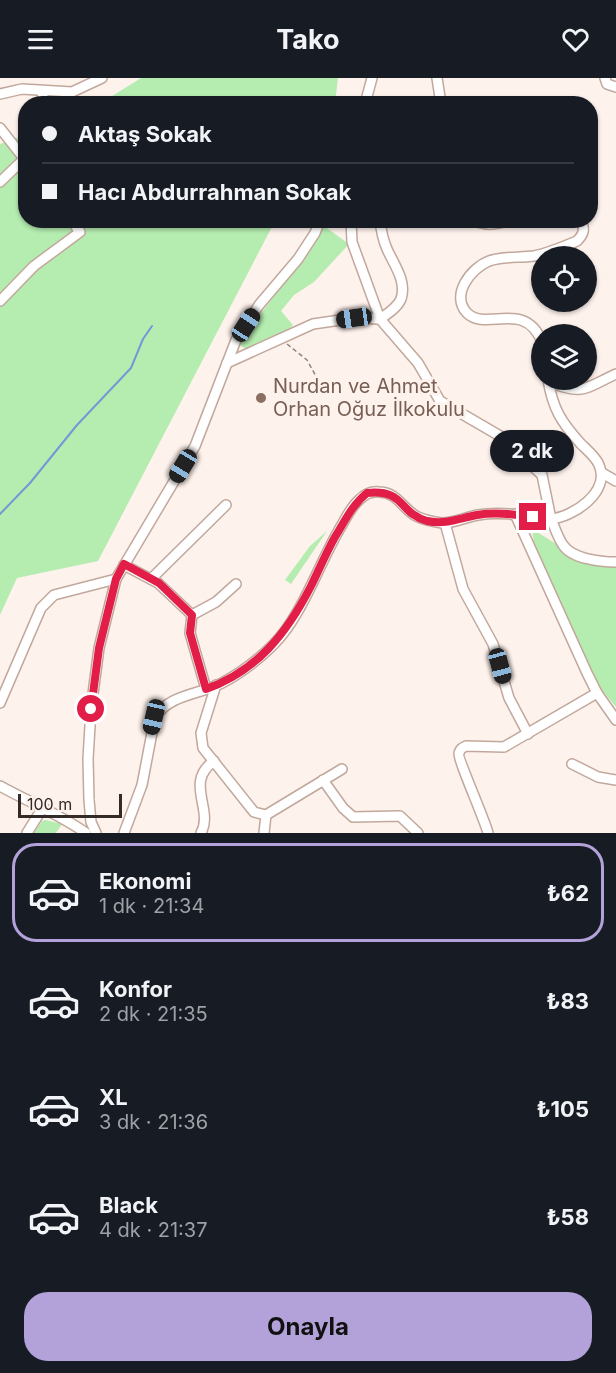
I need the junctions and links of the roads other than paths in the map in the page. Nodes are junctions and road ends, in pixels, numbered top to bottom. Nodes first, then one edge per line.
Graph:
1 (102, 78) edge
2 (372, 78) edge
3 (437, 78) edge
4 (606, 78) edge
5 (616, 87) edge
6 (41, 91) junction
7 (0, 94) edge
8 (43, 96) edge
9 (367, 96) edge
10 (440, 96) edge
11 (0, 128) edge
12 (18, 150) edge
13 (18, 165) edge
14 (0, 182) edge
15 (77, 228) edge
16 (317, 228) edge
17 (351, 228) edge
18 (382, 228) edge
19 (583, 228) edge
20 (0, 302) edge
21 (380, 319) junction
22 (531, 325) edge
23 (227, 363) junction
24 (616, 374) edge
25 (597, 384) edge
26 (551, 390) edge
27 (602, 473) junction
28 (616, 481) edge
29 (226, 506) dead end
30 (515, 514) junction
31 (551, 519) junction
32 (445, 523) junction
33 (616, 562) edge
34 (124, 564) junction
35 (116, 579) junction
36 (151, 579) junction
37 (236, 584) dead end
38 (192, 615) junction
39 (216, 685) junction
40 (206, 689) junction
41 (597, 693) junction
42 (0, 703) edge
43 (616, 720) edge
44 (528, 734) junction
45 (214, 761) junction
46 (572, 764) dead end
47 (342, 769) dead end
48 (323, 780) junction
49 (616, 780) edge
50 (0, 786) edge
51 (42, 809) junction
52 (266, 815) junction
53 (27, 833) edge
54 (86, 833) edge
55 (96, 833) edge
56 (123, 833) edge
57 (201, 833) edge
58 (264, 833) edge
59 (418, 833) edge
60 (488, 833) edge

1 - 6 street
2 - 9 street
3 - 10 street
4 - 5 street
6 - 7 street
6 - 8 street
11 - 12 street
13 - 14 street
15 - 20 street
16 - 23 street
17 - 21 street
18 - 21 street
19 - 22 street
21 - 23 street
21 - 31 street
23 - 34 street
24 - 25 street
26 - 27 street
27 - 28 street
27 - 31 street
29 - 36 street
30 - 31 street
30 - 32 street
30 - 41 street
31 - 33 street
32 - 39 street
32 - 44 street
34 - 35 street
34 - 36 street
35 - 42 street
35 - 55 street
36 - 38 street
37 - 38 street
38 - 40 street
39 - 40 street
39 - 45 street
40 - 56 street
41 - 43 street
41 - 44 street
44 - 60 street
45 - 52 street
45 - 57 street
46 - 49 street
47 - 48 street
48 - 52 street
48 - 59 street
50 - 51 street
51 - 53 street
51 - 54 street
52 - 58 street

